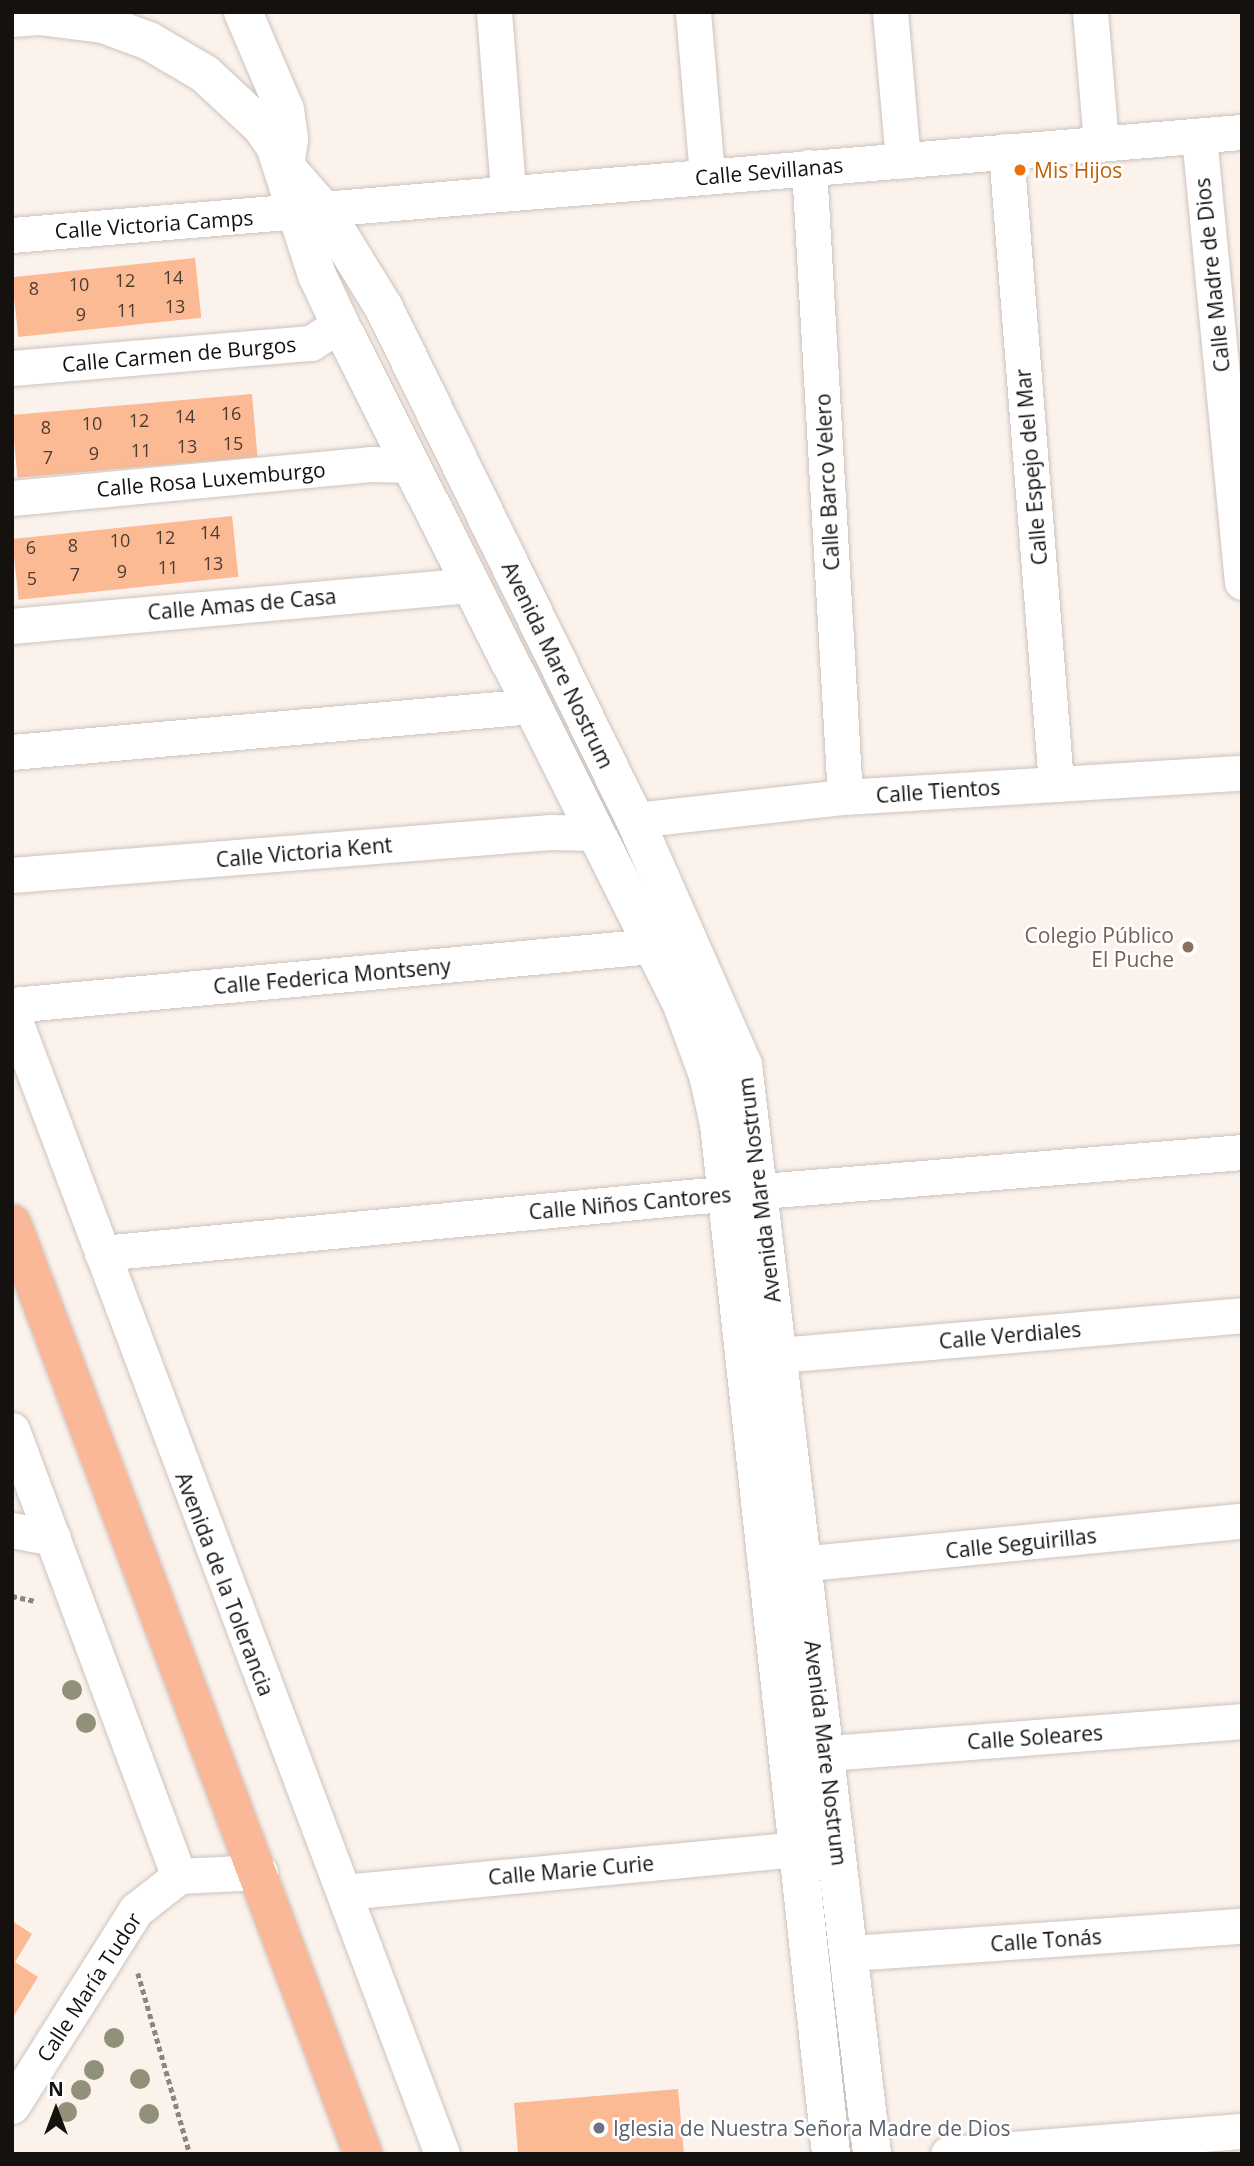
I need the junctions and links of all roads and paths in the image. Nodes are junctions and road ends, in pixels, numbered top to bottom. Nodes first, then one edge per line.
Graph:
1 (243, 12) edge
2 (494, 12) edge
3 (693, 12) edge
4 (890, 12) edge
5 (1090, 12) edge
6 (28, 15) edge
7 (1242, 132) edge
8 (1199, 136) junction
9 (1101, 144) junction
10 (1006, 151) junction
11 (903, 160) junction
12 (285, 166) junction
13 (809, 167) junction
14 (707, 176) junction
15 (508, 191) junction
16 (310, 213) junction
17 (12, 235) edge
18 (340, 324) junction
19 (12, 368) edge
20 (410, 465) junction
21 (12, 498) edge
22 (1242, 582) edge
23 (472, 585) junction
24 (12, 626) edge
25 (533, 706) junction
26 (12, 752) edge
27 (1242, 774) edge
28 (1056, 784) junction
29 (845, 797) junction
30 (635, 820) junction
31 (596, 833) junction
32 (12, 875) edge
33 (652, 946) junction
34 (12, 1005) edge
35 (12, 1013) edge
36 (1242, 1152) edge
37 (744, 1193) junction
38 (12, 1224) edge
39 (102, 1253) junction
40 (1242, 1315) edge
41 (779, 1355) junction
42 (12, 1430) edge
43 (1242, 1521) edge
44 (12, 1530) edge
45 (53, 1538) junction
46 (800, 1564) junction
47 (1242, 1721) edge
48 (828, 1753) junction
49 (797, 1849) junction
50 (260, 1872) junction
51 (179, 1875) junction
52 (344, 1892) junction
53 (1242, 1926) edge
54 (851, 1953) junction
55 (135, 1965) dead end
56 (12, 2106) edge
57 (1242, 2131) edge
58 (190, 2154) edge
59 (363, 2154) edge
60 (442, 2154) edge
61 (831, 2154) edge
62 (872, 2154) edge
63 (948, 2154) edge

1 - 12 street
2 - 15 street
3 - 14 street
4 - 11 street
5 - 9 street
6 - 12 street, Avenida Mare Nostrum
7 - 8 street, Calle Sevillanas
8 - 9 street, Calle Sevillanas
8 - 22 street, Calle Madre de Dios
9 - 10 street, Calle Sevillanas
10 - 11 street, Calle Sevillanas
10 - 28 street, Calle Espejo del Mar
11 - 13 street, Calle Sevillanas
12 - 16 street, Avenida Mare Nostrum
13 - 14 street, Calle Sevillanas
13 - 29 street, Calle Barco Velero
14 - 15 street, Calle Sevillanas
15 - 16 street, Calle Sevillanas
16 - 17 street, Calle Victoria Camps
16 - 18 street, Avenida Mare Nostrum
16 - 30 street, Avenida Mare Nostrum
18 - 19 street, Calle Carmen de Burgos
18 - 20 street, Avenida Mare Nostrum
20 - 21 street, Calle Rosa Luxemburgo
20 - 23 street, Avenida Mare Nostrum
23 - 24 street, Calle Amas de Casa
23 - 25 street, Avenida Mare Nostrum
25 - 26 street
25 - 31 street, Avenida Mare Nostrum
27 - 28 street, Calle Tientos
28 - 29 street, Calle Tientos
29 - 30 street, Calle Tientos
30 - 37 street, Avenida Mare Nostrum
31 - 32 street, Calle Victoria Kent
31 - 33 street, Avenida Mare Nostrum
33 - 34 street, Calle Federica Montseny
33 - 37 street, Avenida Mare Nostrum
35 - 39 street, Avenida de la Tolerancia
36 - 37 street, Calle Niños Cantores
37 - 39 street, Calle Niños Cantores
37 - 41 street, Avenida Mare Nostrum
37 - 49 street, Avenida Mare Nostrum
38 - 50 main road
39 - 52 street, Avenida de la Tolerancia
40 - 41 street, Calle Verdiales
41 - 46 street, Avenida Mare Nostrum
42 - 45 street
43 - 46 street, Calle Seguirillas
44 - 45 street
45 - 51 street
46 - 48 street, Avenida Mare Nostrum
47 - 48 street, Calle Soleares
48 - 54 street, Avenida Mare Nostrum
49 - 52 street, Calle Marie Curie
49 - 61 street, Avenida Mare Nostrum
50 - 51 street
50 - 59 main road
51 - 56 street, Calle María Tudor
52 - 60 street, Avenida de la Tolerancia
53 - 54 street, Calle Tonás
54 - 62 street, Avenida Mare Nostrum
55 - 58 path
57 - 63 street

